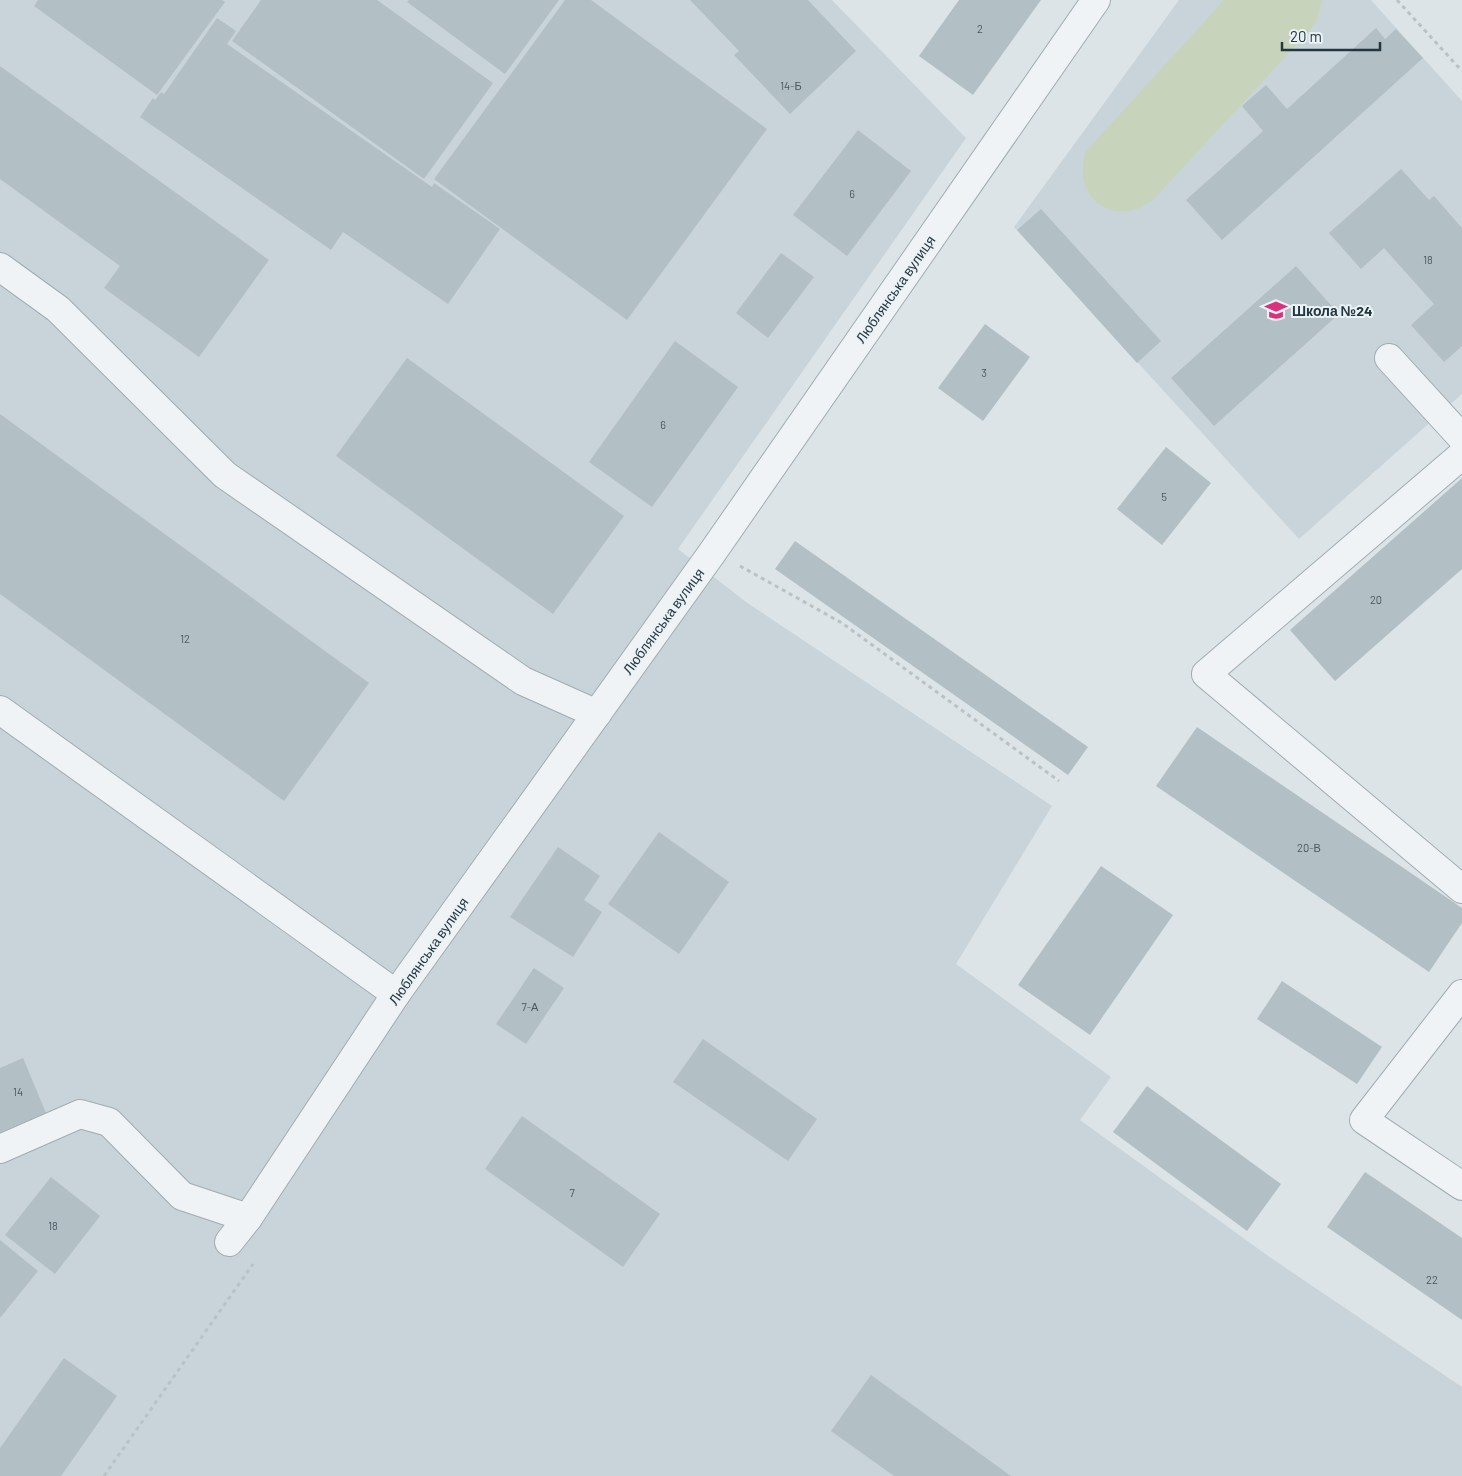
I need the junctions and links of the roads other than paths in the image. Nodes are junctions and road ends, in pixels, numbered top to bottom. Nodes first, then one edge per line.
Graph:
1 (1096, 0) edge
2 (0, 267) edge
3 (1389, 358) dead end
4 (1462, 438) edge
5 (1462, 455) edge
6 (0, 710) edge
7 (597, 714) junction
8 (1462, 889) edge
9 (396, 994) junction
10 (1462, 994) edge
11 (0, 1149) edge
12 (1462, 1186) edge
13 (248, 1218) junction
14 (230, 1242) dead end

1 - 7 street, Люблянська вулиця
2 - 7 street
3 - 4 street
5 - 8 street
6 - 9 street
7 - 9 street, Люблянська вулиця
9 - 13 street, Люблянська вулиця
10 - 12 street
11 - 13 street
13 - 14 street, Люблянська вулиця

